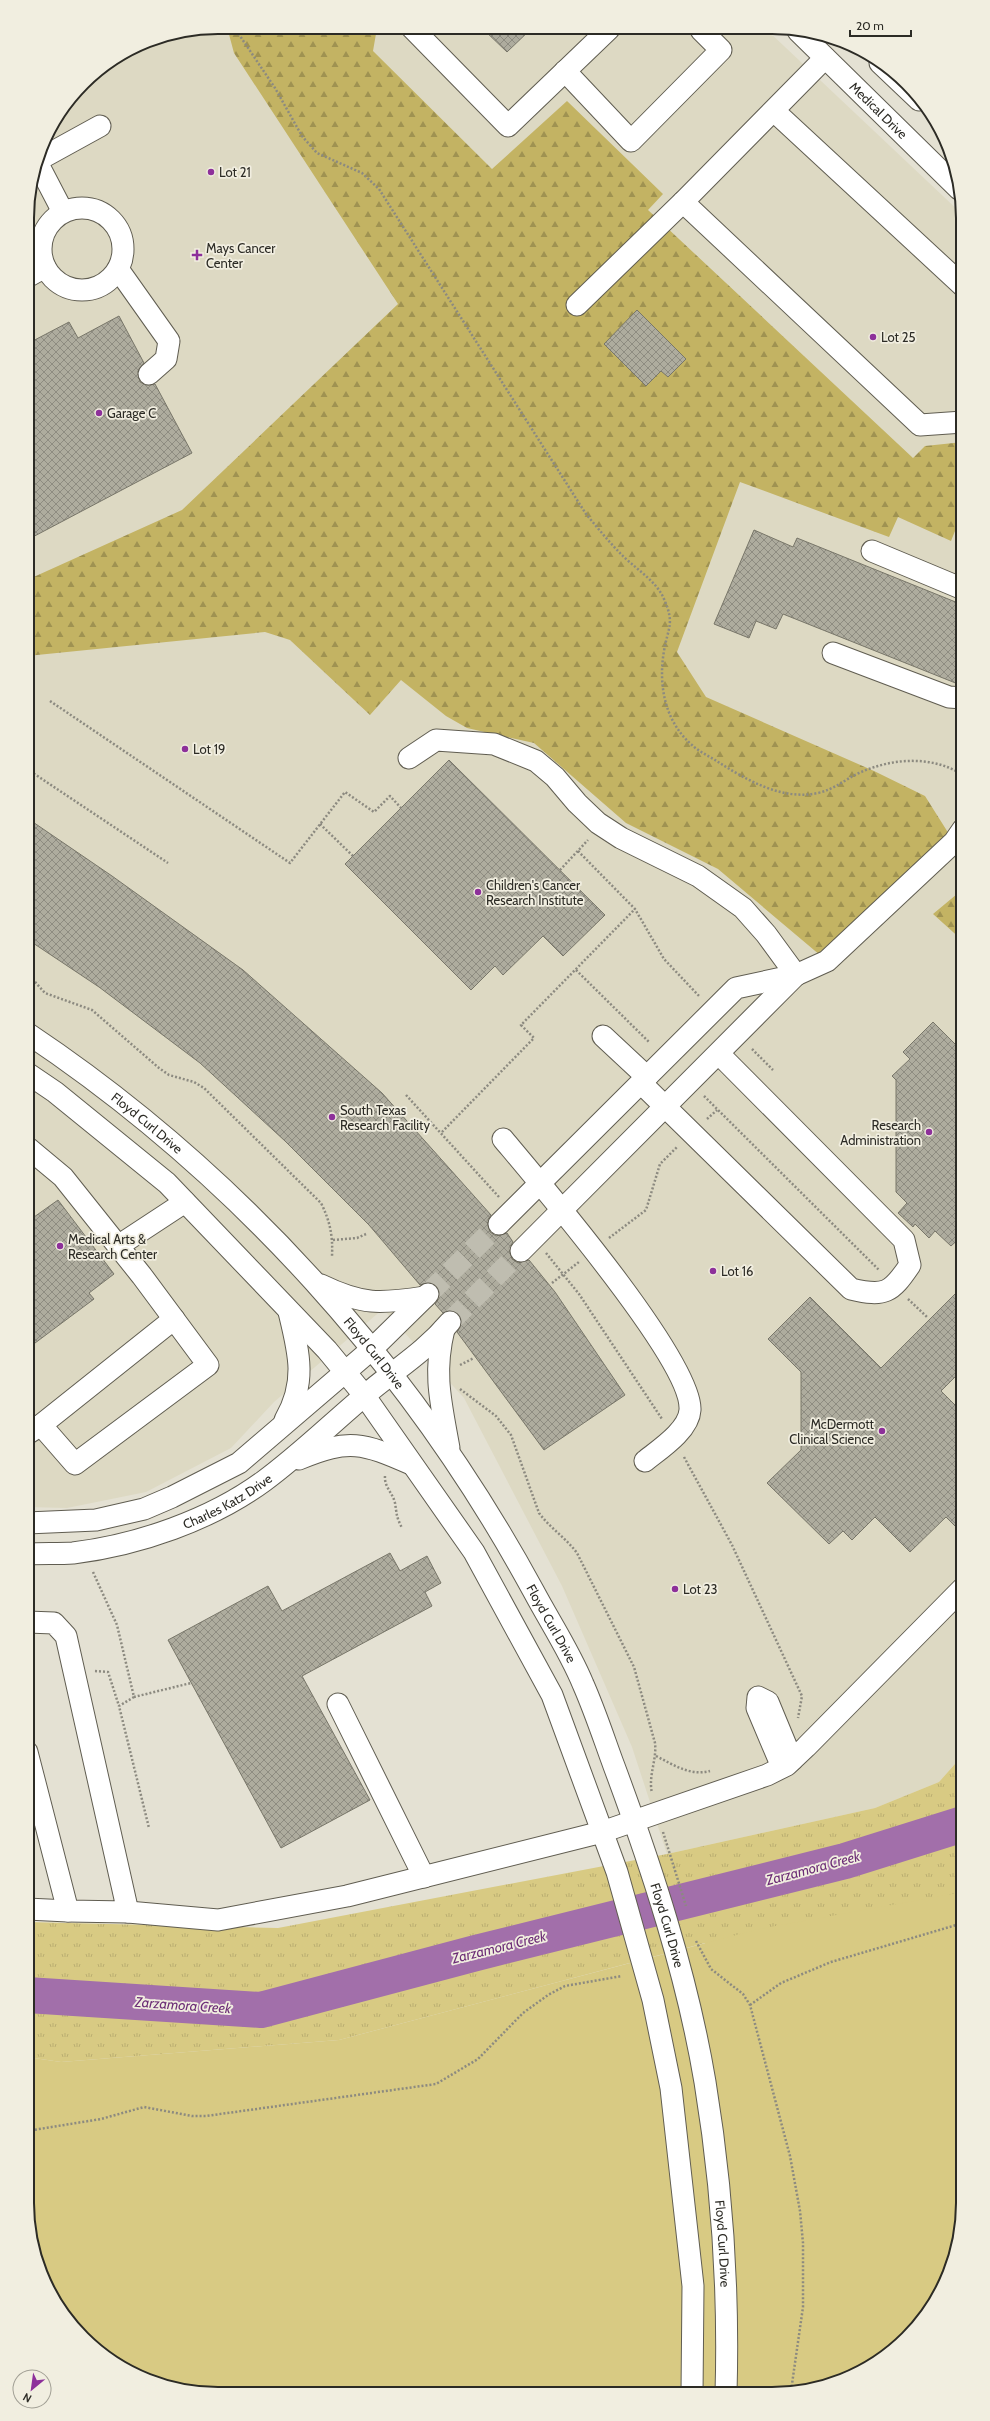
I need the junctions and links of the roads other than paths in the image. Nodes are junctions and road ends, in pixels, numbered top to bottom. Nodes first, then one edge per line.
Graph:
1 (418, 34) edge
2 (604, 34) edge
3 (709, 34) edge
4 (804, 37) edge
5 (825, 58) junction
6 (565, 72) junction
7 (774, 111) junction
8 (100, 126) dead end
9 (45, 156) edge
10 (41, 169) edge
11 (952, 182) edge
12 (683, 202) junction
13 (63, 212) junction
14 (45, 267) junction
15 (118, 269) junction
16 (34, 273) edge
17 (956, 280) edge
18 (577, 305) dead end
19 (149, 374) dead end
20 (956, 422) edge
21 (872, 551) dead end
22 (956, 586) edge
23 (833, 654) dead end
24 (956, 698) edge
25 (409, 758) dead end
26 (956, 839) edge
27 (796, 975) junction
28 (603, 1036) dead end
29 (34, 1038) edge
30 (719, 1054) junction
31 (34, 1078) edge
32 (644, 1080) junction
33 (666, 1107) junction
34 (503, 1139) dead end
35 (34, 1152) edge
36 (540, 1183) junction
37 (185, 1202) junction
38 (562, 1211) junction
39 (499, 1224) tunnel mouth
40 (118, 1246) junction
41 (521, 1251) tunnel mouth
42 (312, 1281) junction
43 (289, 1311) junction
44 (174, 1319) junction
45 (372, 1349) junction
46 (344, 1373) junction
47 (393, 1374) junction
48 (364, 1395) junction
49 (281, 1427) junction
50 (34, 1430) edge
51 (450, 1456) junction
52 (645, 1461) dead end
53 (411, 1464) junction
54 (282, 1466) junction
55 (34, 1523) edge
56 (34, 1554) edge
57 (956, 1595) edge
58 (34, 1622) edge
59 (338, 1704) dead end
60 (34, 1779) edge
61 (634, 1820) junction
62 (602, 1832) junction
63 (424, 1877) junction
64 (34, 1909) edge
65 (68, 1911) junction
66 (128, 1912) junction
67 (692, 2387) edge
68 (726, 2387) edge

1 - 6 street
2 - 6 street
3 - 6 street
4 - 5 street, Medical Drive
5 - 7 street
5 - 11 street, Medical Drive
7 - 12 street
7 - 17 street
8 - 9 street
10 - 13 street
12 - 18 street
12 - 20 street
13 - 14 street
13 - 15 street
14 - 15 street
14 - 16 street
15 - 19 street
21 - 22 street
23 - 24 street
25 - 27 street
26 - 27 street
27 - 30 street
27 - 32 street
28 - 32 street
29 - 42 street, Floyd Curl Drive
30 - 33 street
30 - 33 street
31 - 37 street
32 - 33 street
32 - 36 street
33 - 38 street
34 - 36 street
35 - 40 street
36 - 38 street
36 - 39 street
37 - 40 street
37 - 43 street
38 - 41 street
38 - 52 street
40 - 44 street
42 - 45 street, Floyd Curl Drive
42 - 45 street, Charles Katz Drive
43 - 46 street
43 - 49 street
44 - 50 street
44 - 50 street
45 - 46 street, Charles Katz Drive
45 - 47 street, Floyd Curl Drive
46 - 48 street
46 - 49 street, Charles Katz Drive
47 - 48 street, Charles Katz Drive
47 - 51 street, Floyd Curl Drive
47 - 51 street, Charles Katz Drive
48 - 53 street
48 - 54 street, Charles Katz Drive
49 - 55 street, Charles Katz Drive
51 - 61 street, Floyd Curl Drive
53 - 54 street
53 - 62 street
54 - 56 street, Charles Katz Drive
57 - 61 street
58 - 66 street
59 - 63 street
60 - 65 street
61 - 62 street
61 - 68 street, Floyd Curl Drive
62 - 63 street
62 - 67 street
63 - 66 street
64 - 65 street
65 - 66 street

